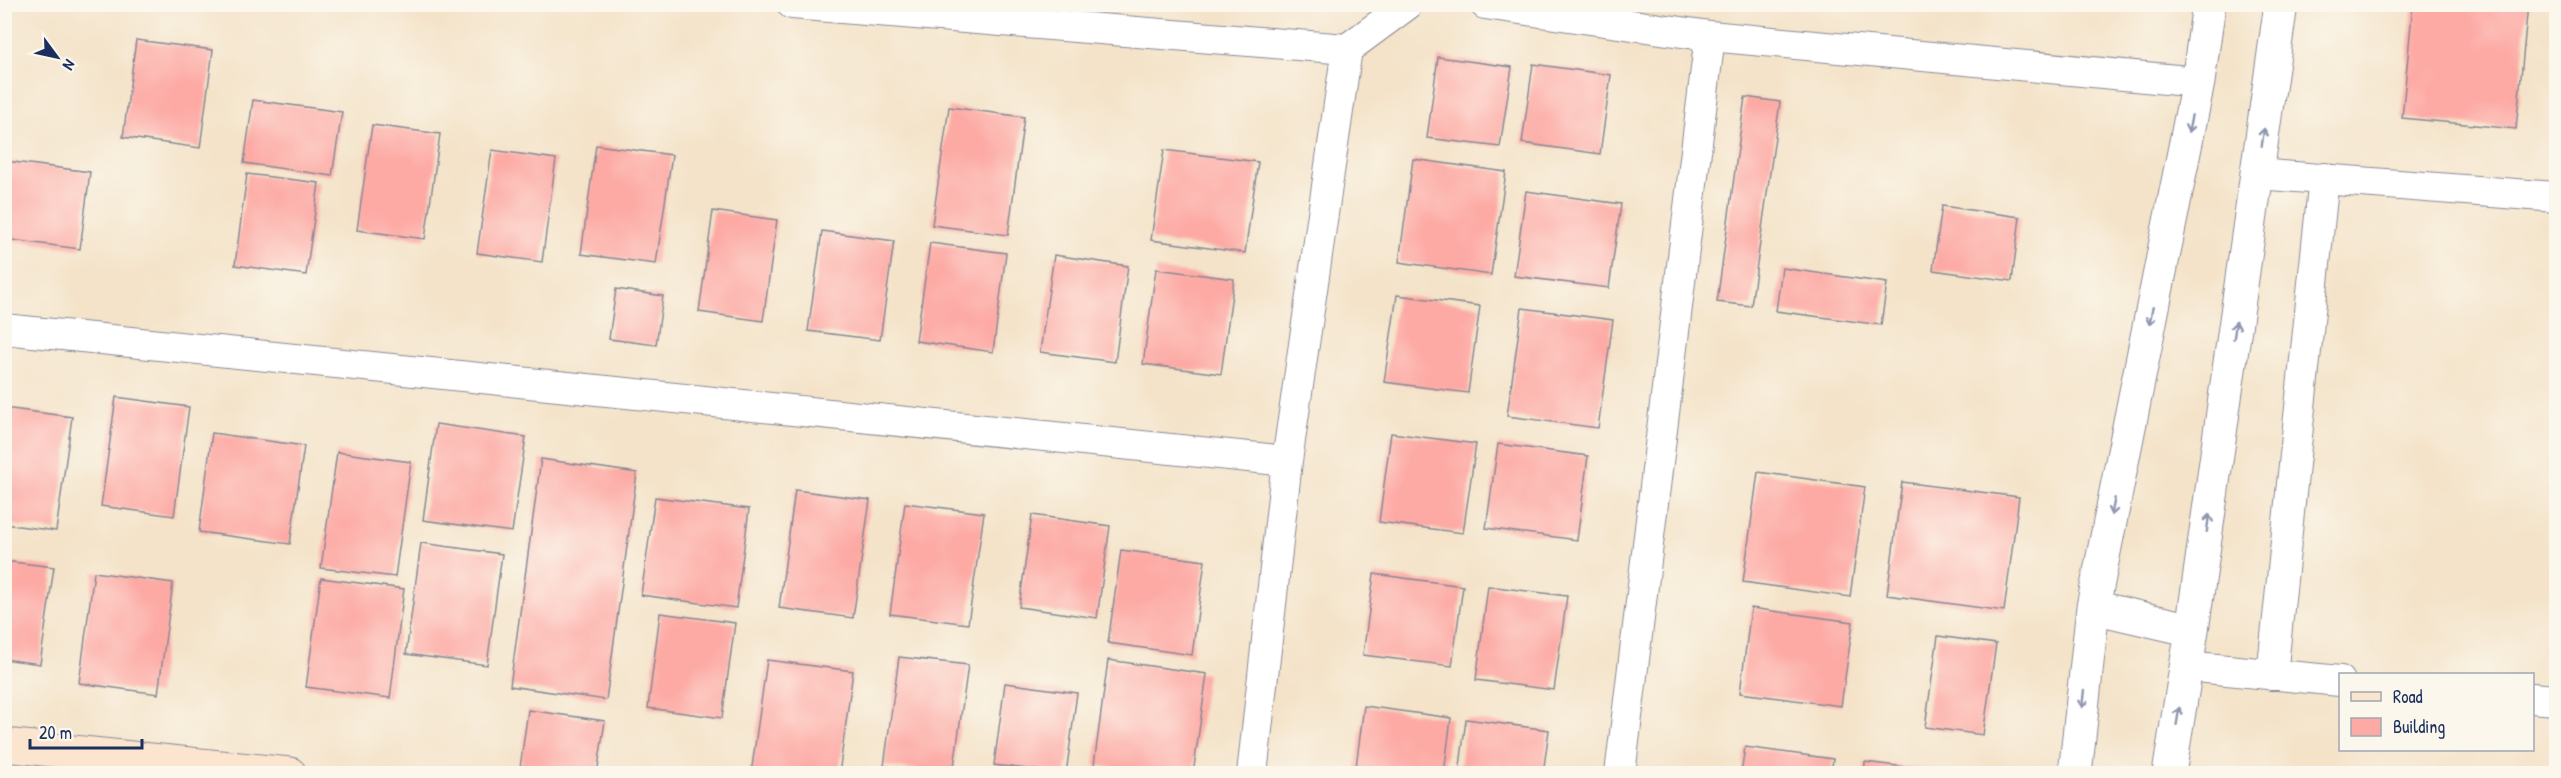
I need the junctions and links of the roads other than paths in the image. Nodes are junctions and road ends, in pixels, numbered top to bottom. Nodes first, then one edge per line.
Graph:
1 (792, 4) edge
2 (1408, 4) edge
3 (1485, 4) edge
4 (2209, 4) edge
5 (2281, 4) edge
6 (1710, 36) junction
7 (1347, 50) junction
8 (2198, 82) junction
9 (2257, 174) junction
10 (2324, 178) junction
11 (2556, 197) edge
12 (4, 329) edge
13 (1287, 461) junction
14 (2093, 607) junction
15 (2192, 630) junction
16 (2186, 666) junction
17 (2272, 675) junction
18 (2339, 681) edge
19 (2534, 698) edge
20 (2556, 700) edge
21 (4, 745) edge
22 (290, 774) edge
23 (1252, 774) edge
24 (1620, 774) edge
25 (2075, 774) edge
26 (2169, 774) edge

1 - 7 street
2 - 7 street
3 - 6 street
4 - 8 street
9 -> 5 street
6 - 8 street
6 - 24 street
7 - 13 street
8 -> 14 street
9 - 10 street
15 -> 9 street
10 - 11 street
10 - 17 street
12 - 13 street
13 - 23 street
14 - 15 street
14 -> 25 street
15 - 16 street
16 - 17 street
26 -> 16 street
17 - 18 street
19 - 20 street
21 - 22 main road

